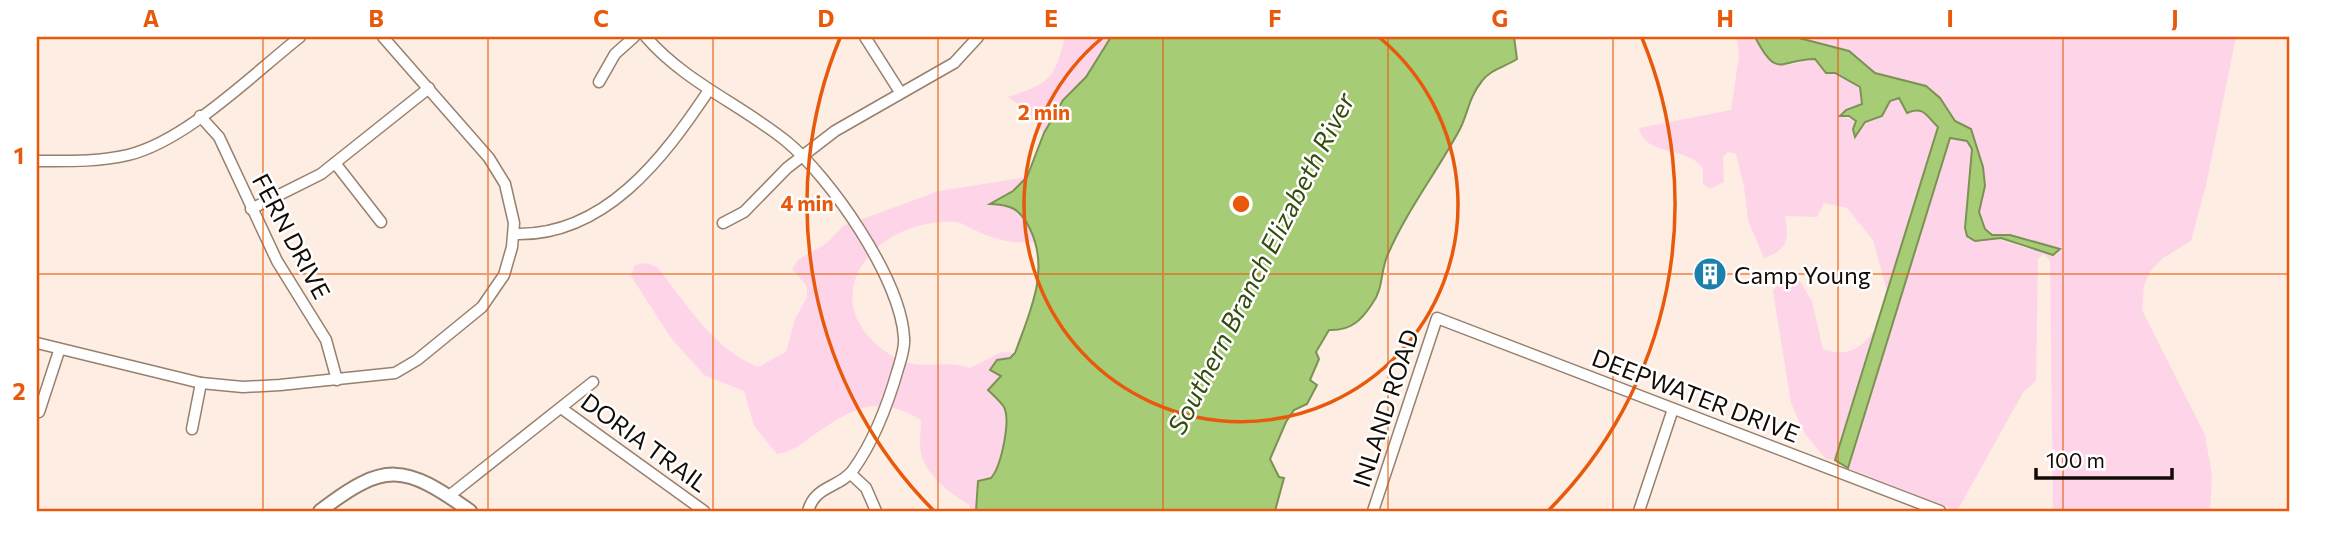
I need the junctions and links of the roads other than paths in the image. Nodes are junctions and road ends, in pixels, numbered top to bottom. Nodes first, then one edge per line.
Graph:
1 (300, 37) edge
2 (383, 37) edge
3 (634, 37) edge
4 (646, 37) edge
5 (865, 37) edge
6 (978, 37) edge
7 (599, 82) dead end
8 (429, 88) junction
9 (709, 90) junction
10 (900, 92) junction
11 (200, 116) junction
12 (802, 155) junction
13 (37, 161) edge
14 (335, 163) junction
15 (251, 209) junction
16 (382, 222) dead end
17 (723, 223) dead end
18 (514, 234) junction
19 (1437, 318) joint
20 (37, 343) edge
21 (59, 351) junction
22 (337, 380) junction
23 (593, 382) dead end
24 (201, 383) junction
25 (561, 408) junction
26 (1673, 409) junction
27 (39, 412) dead end
28 (192, 429) dead end
29 (851, 474) junction
30 (449, 496) junction
31 (320, 511) edge
32 (470, 511) edge
33 (704, 511) edge
34 (808, 511) edge
35 (876, 511) edge
36 (1373, 511) edge
37 (1639, 511) edge
38 (1940, 511) edge

1 - 11 street
2 - 8 street
3 - 7 street
4 - 9 street
5 - 10 street
6 - 10 street
8 - 14 street
8 - 18 street
9 - 12 street
9 - 18 street
10 - 12 street
11 - 13 street
11 - 15 street, FERN DRIVE
12 - 17 street
12 - 29 street
14 - 15 street
14 - 16 street
15 - 22 street, FERN DRIVE
18 - 22 street
19 - 26 street, DEEPWATER DRIVE
19 - 36 street, INLAND ROAD
20 - 21 street
21 - 24 street
21 - 27 street
22 - 24 street
23 - 25 street
24 - 28 street
25 - 30 street
25 - 33 street, DORIA TRAIL
26 - 37 street
26 - 38 street, DEEPWATER DRIVE
29 - 34 street
29 - 35 street
30 - 31 street
30 - 32 street

